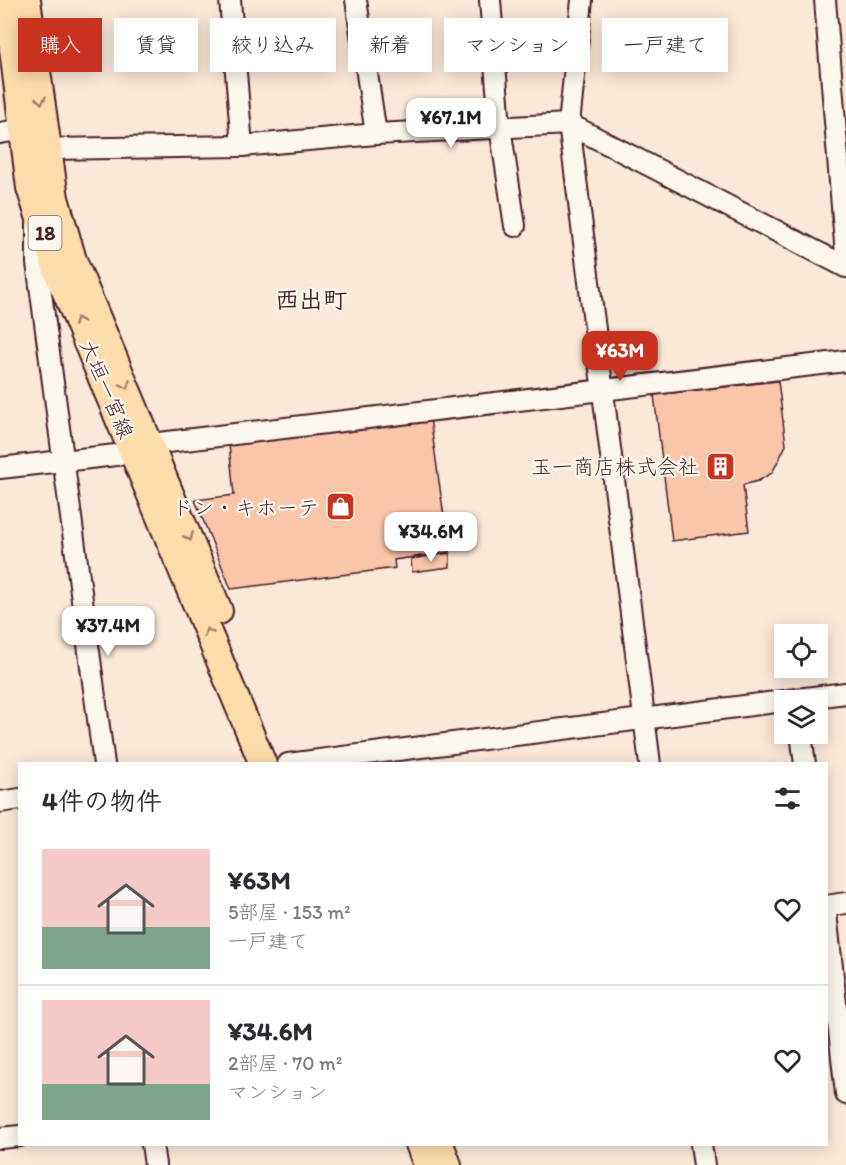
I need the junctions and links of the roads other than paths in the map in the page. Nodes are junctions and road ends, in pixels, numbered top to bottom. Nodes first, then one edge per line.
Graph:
1 (7, 0) edge
2 (27, 0) edge
3 (230, 0) edge
4 (356, 0) edge
5 (490, 0) edge
6 (582, 0) edge
7 (825, 0) edge
8 (569, 124) junction
9 (500, 128) junction
10 (12, 131) edge
11 (376, 134) junction
12 (242, 146) junction
13 (38, 153) junction
14 (843, 170) edge
15 (37, 210) junction
16 (515, 226) dead end
17 (846, 255) edge
18 (846, 267) edge
19 (846, 361) edge
20 (603, 391) junction
21 (142, 449) junction
22 (62, 460) junction
23 (0, 468) edge
24 (846, 693) edge
25 (828, 695) edge
26 (774, 702) edge
27 (644, 719) junction
28 (802, 744) edge
29 (104, 762) edge
30 (262, 762) edge
31 (280, 762) edge
32 (304, 762) edge
33 (650, 762) edge
34 (805, 762) edge
35 (18, 799) edge
36 (0, 802) edge
37 (846, 903) edge
38 (828, 906) edge
39 (828, 933) edge
40 (837, 1025) edge
41 (845, 1073) edge
42 (846, 1094) edge
43 (18, 1136) edge
44 (0, 1138) edge
45 (152, 1146) edge
46 (420, 1146) edge
47 (441, 1146) edge
48 (701, 1146) edge
49 (154, 1165) edge
50 (427, 1165) edge
51 (448, 1165) edge
52 (704, 1165) edge

1 - 10 main road, 大垣一宮線 / 18
2 -> 13 main road, 大垣一宮線 / 18
3 - 12 street
4 - 11 street
5 - 9 street
6 - 8 street
7 - 14 street
8 - 9 street
8 - 18 street
8 - 20 street
9 - 11 street
9 - 16 street
10 - 13 main road, 大垣一宮線 / 18
11 - 12 street
12 - 13 street
13 - 15 main road, 大垣一宮線 / 18
13 -> 21 main road, 大垣一宮線 / 18
14 - 17 street
21 -> 15 main road, 大垣一宮線 / 18
15 - 22 street
19 - 20 street
20 - 21 street
20 - 27 street
21 - 22 street
30 -> 21 main road, 大垣一宮線 / 18
21 -> 31 main road, 大垣一宮線 / 18
22 - 23 street
22 - 29 street
24 - 25 street
26 - 27 street
27 - 32 street
27 - 33 street
28 - 34 street
35 - 36 street
37 - 38 street
39 - 40 street
40 - 41 street
41 - 42 street
43 - 44 street
45 - 49 street
46 - 50 main road
47 - 51 main road
48 - 52 street

